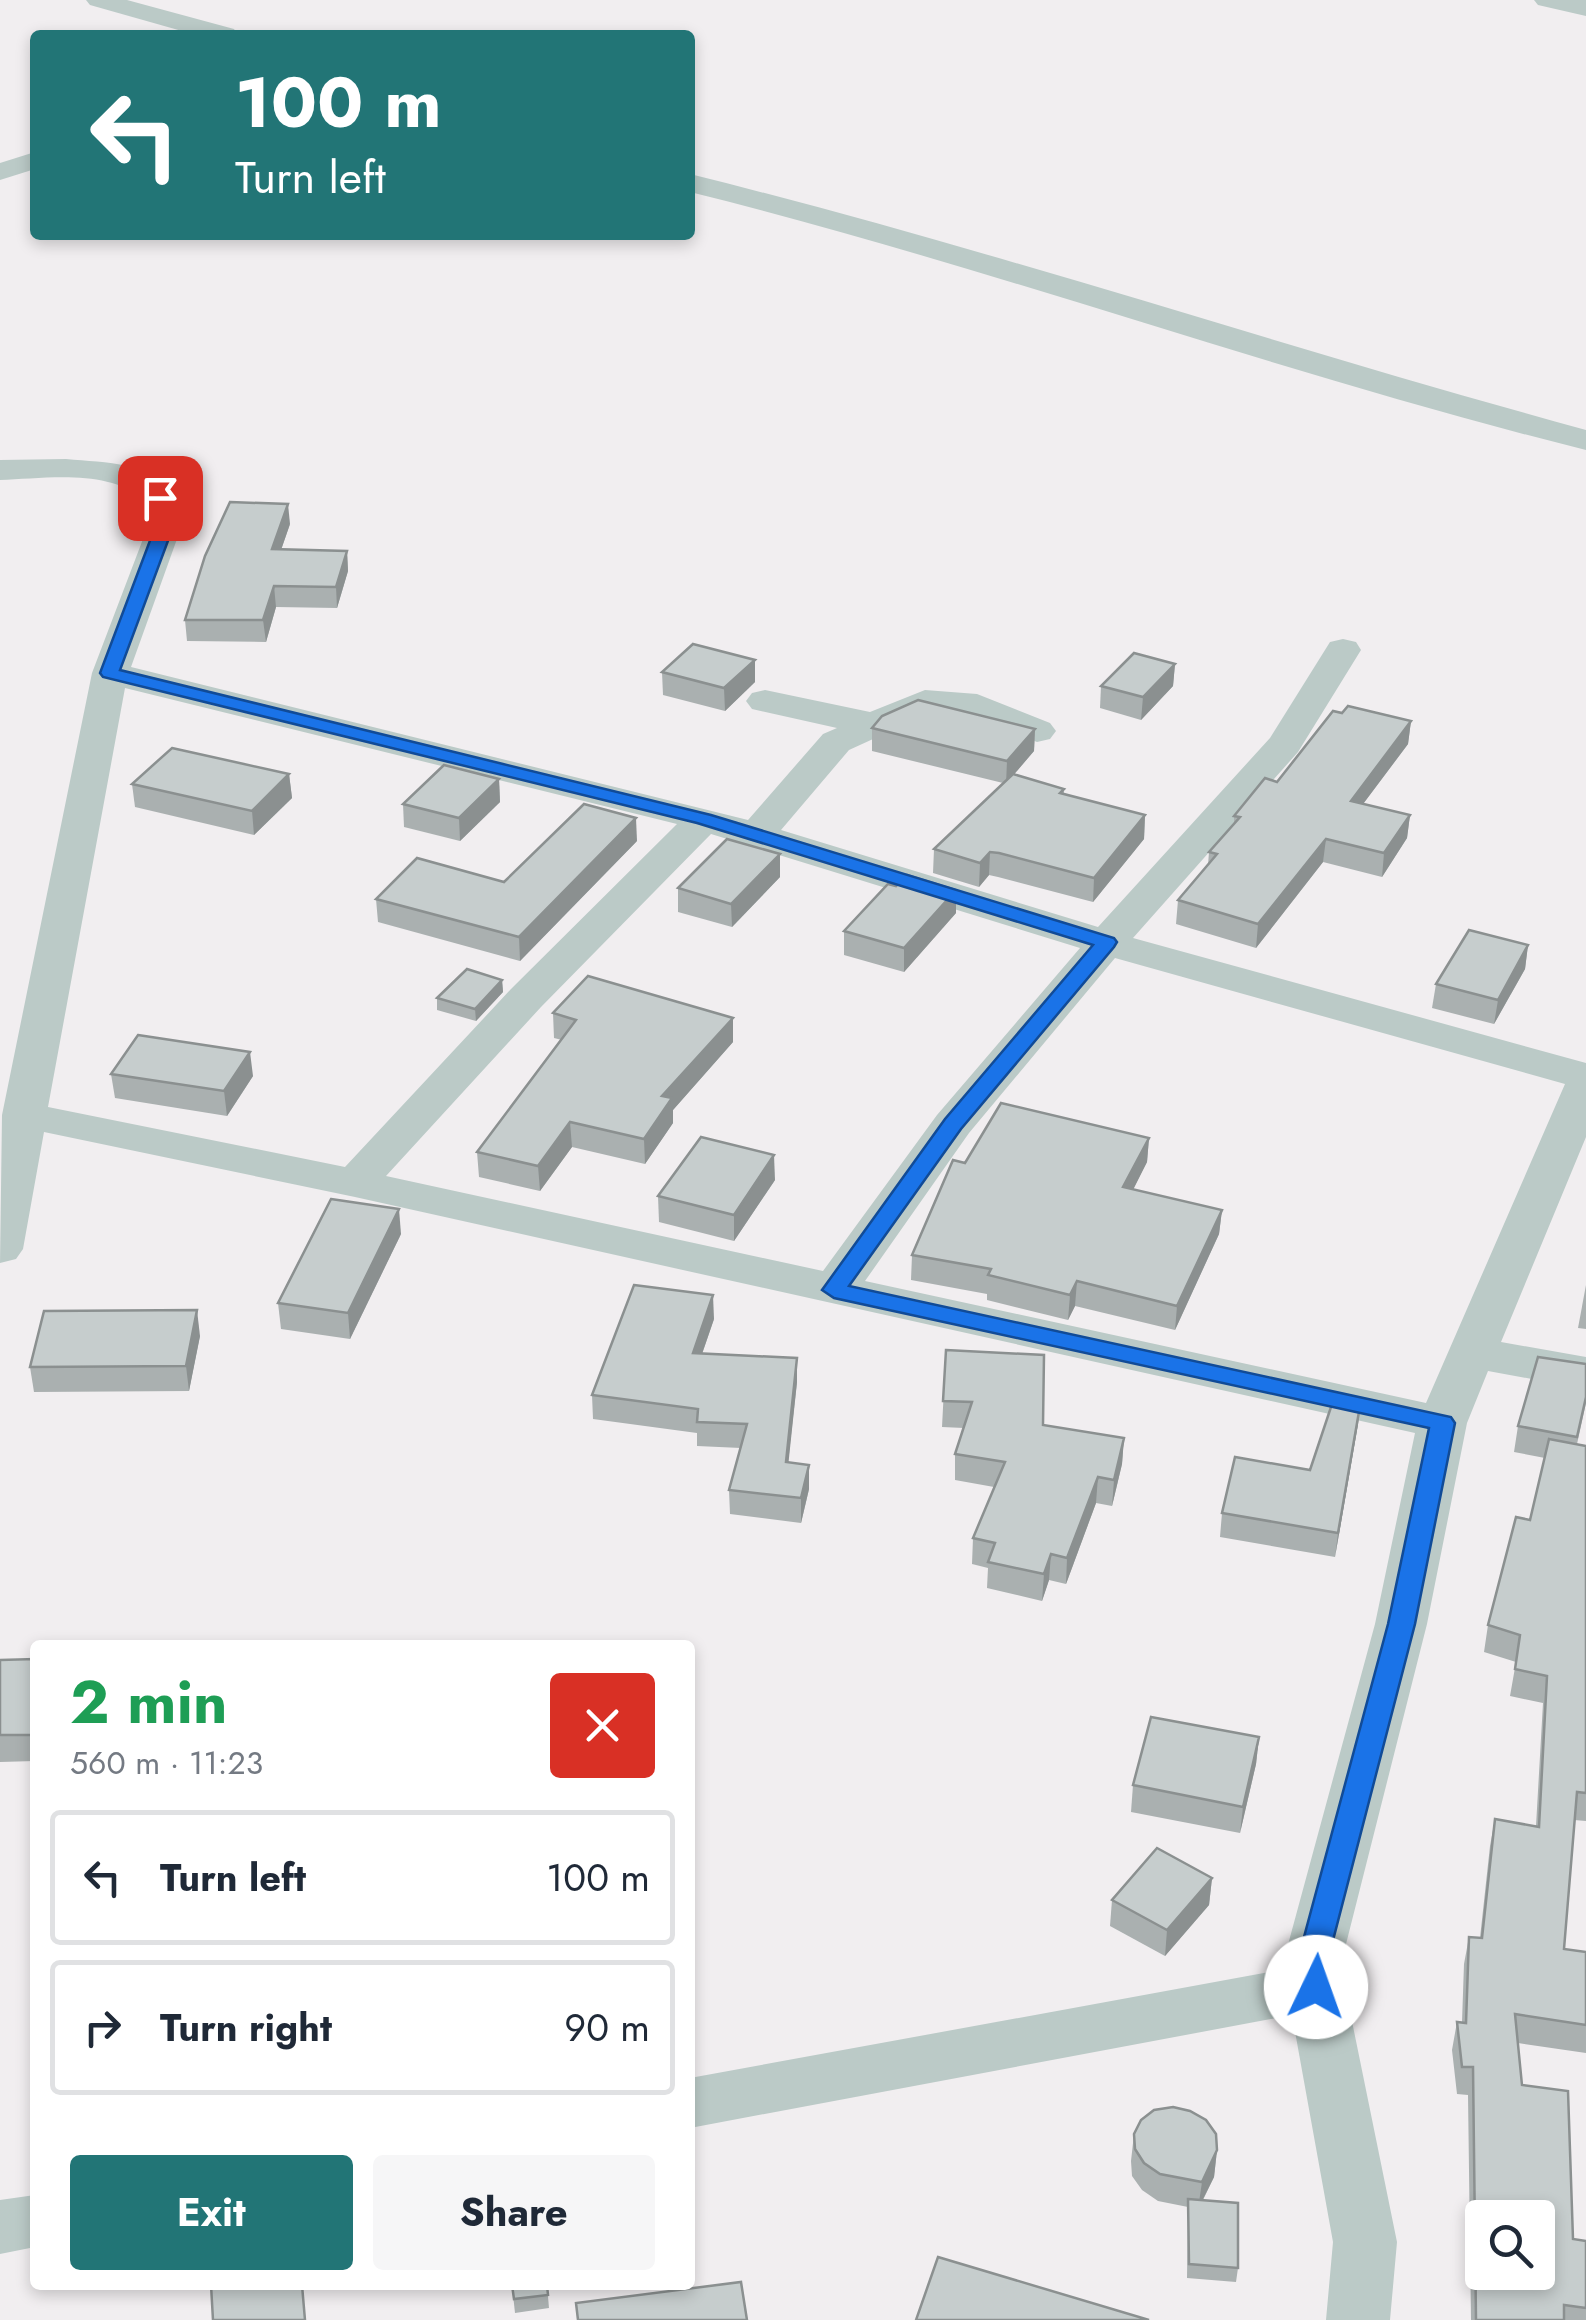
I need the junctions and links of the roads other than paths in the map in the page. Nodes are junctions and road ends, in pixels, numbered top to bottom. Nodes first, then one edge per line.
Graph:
1 (99, 0) edge
2 (1548, 0) edge
3 (1586, 8) edge
4 (208, 30) edge
5 (30, 162) edge
6 (0, 172) edge
7 (695, 183) edge
8 (1586, 440) edge
9 (0, 470) edge
10 (1344, 650) dead end
11 (110, 673) junction
12 (766, 701) dead end
13 (874, 724) junction
14 (1037, 732) edge
15 (704, 819) junction
16 (755, 836) junction
17 (1106, 942) junction
18 (1586, 1076) edge
19 (1586, 1085) edge
20 (24, 1114) junction
21 (355, 1183) junction
22 (0, 1248) edge
23 (834, 1290) junction
24 (1470, 1352) junction
25 (1586, 1374) edge
26 (1442, 1423) junction
27 (1316, 1987) junction
28 (695, 2102) edge
29 (30, 2221) edge
30 (0, 2227) edge
31 (1358, 2320) edge

1 - 4 street
2 - 3 street
5 - 6 street
7 - 8 street
9 - 11 street
10 - 17 street
11 - 15 street
11 - 20 street
12 - 13 street
13 - 14 street
13 - 16 street
15 - 16 street
15 - 21 street
16 - 17 street
17 - 18 street
17 - 23 street
19 - 24 street
20 - 21 street
20 - 22 street
21 - 23 street
23 - 26 street
24 - 25 street
24 - 26 street
26 - 27 street
27 - 28 street
27 - 31 street
29 - 30 street

